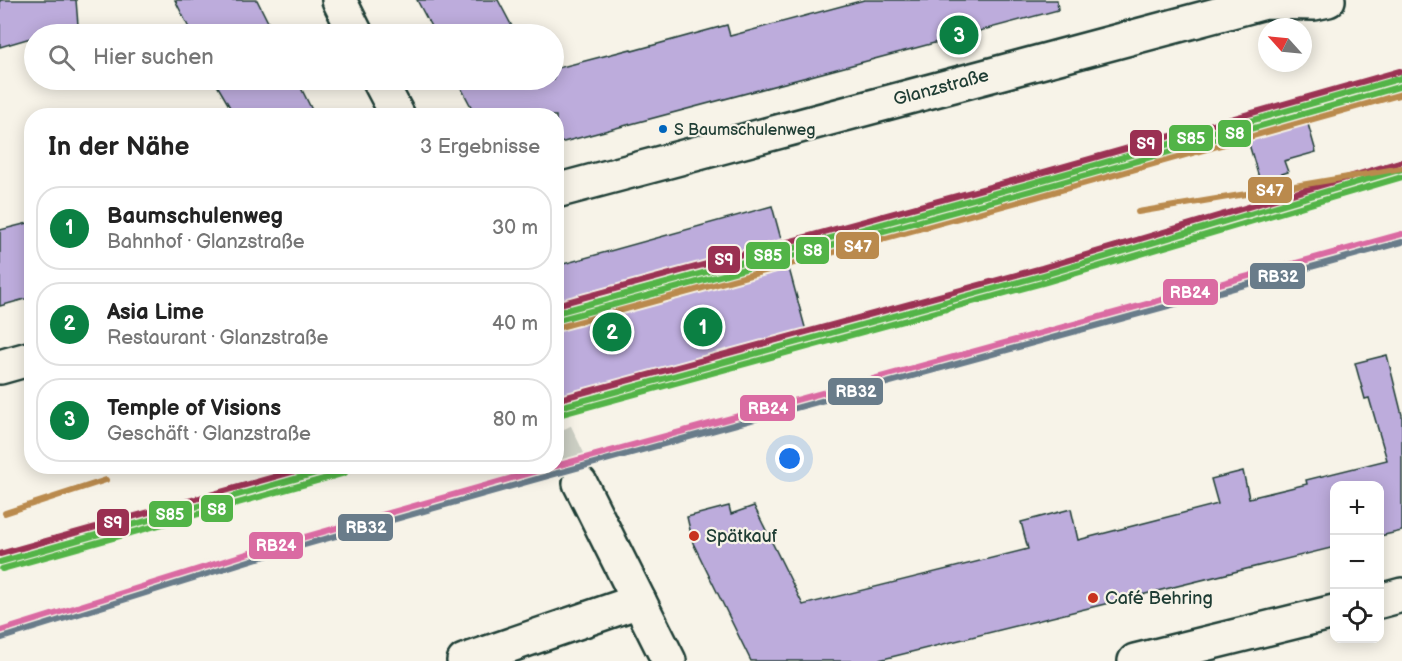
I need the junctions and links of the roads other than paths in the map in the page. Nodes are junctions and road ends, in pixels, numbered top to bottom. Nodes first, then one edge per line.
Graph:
1 (339, 0) edge
2 (1328, 0) edge
3 (1265, 1) edge
4 (351, 24) edge
5 (384, 90) edge
6 (394, 108) edge
7 (564, 189) edge
8 (24, 360) edge
9 (0, 367) edge
10 (580, 483) tunnel mouth
11 (1402, 595) edge
12 (1384, 599) edge
13 (639, 601) junction
14 (1330, 613) edge
15 (464, 661) edge
16 (669, 661) edge
17 (1135, 661) edge

1 - 4 street
2 - 3 street, Glanzstraße
3 - 7 street, Glanzstraße
5 - 6 street
8 - 9 street
10 - 13 street
11 - 12 street
13 - 15 street
13 - 16 street
14 - 17 street

